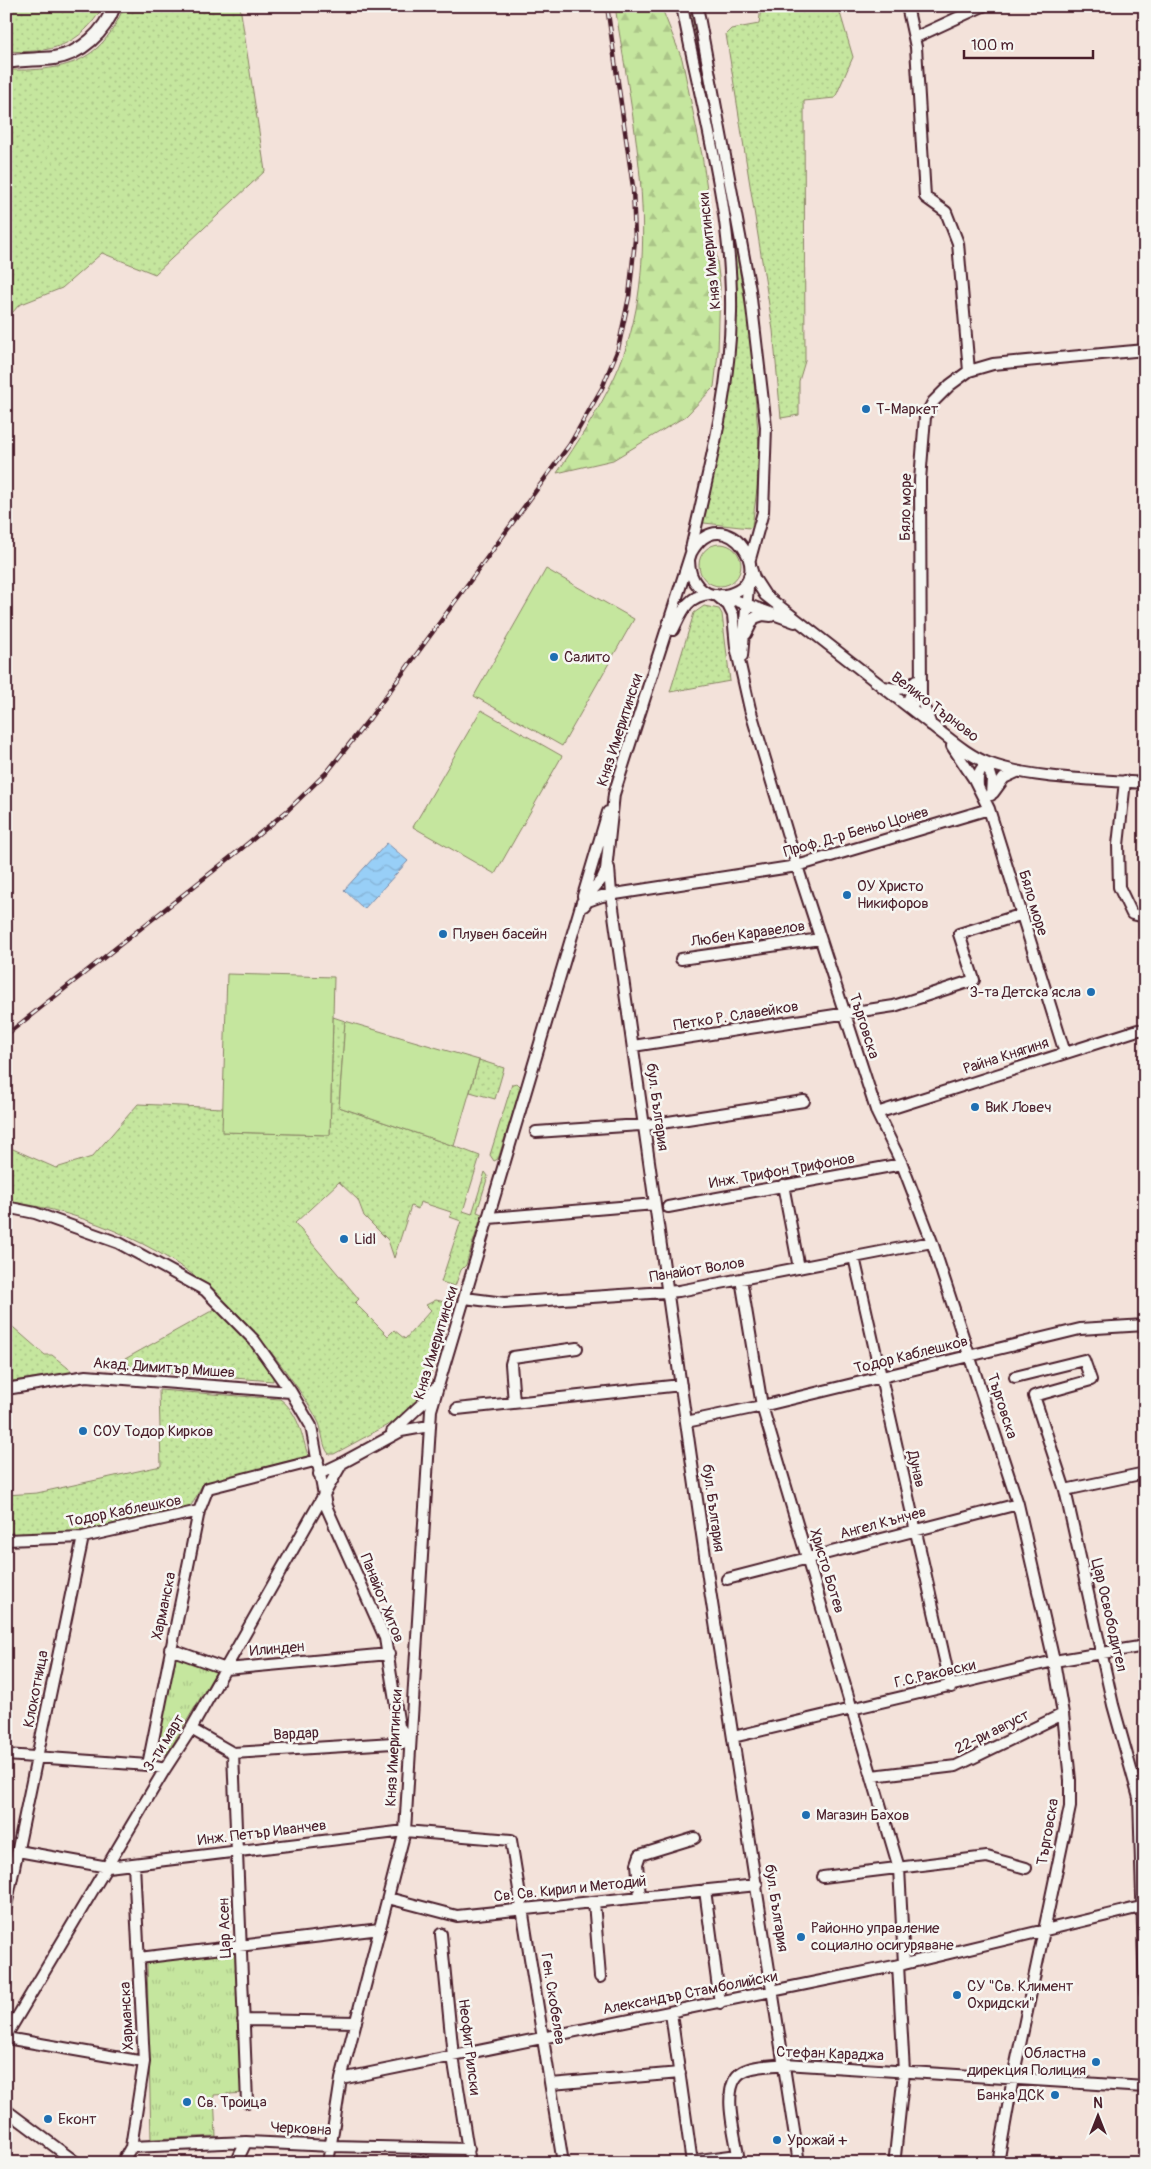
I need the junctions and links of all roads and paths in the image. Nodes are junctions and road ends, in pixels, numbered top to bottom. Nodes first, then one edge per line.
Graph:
1 (114, 6) edge
2 (676, 6) edge
3 (682, 6) edge
4 (698, 6) edge
5 (702, 6) edge
6 (907, 6) edge
7 (984, 6) edge
8 (702, 29) junction
9 (687, 32) junction
10 (914, 38) junction
11 (8, 61) edge
12 (1145, 350) edge
13 (969, 371) junction
14 (690, 556) junction
15 (750, 566) junction
16 (716, 595) junction
17 (746, 604) junction
18 (779, 616) junction
19 (803, 625) junction
20 (742, 644) junction
21 (658, 660) junction
22 (918, 676) junction
23 (743, 682) junction
24 (884, 687) junction
25 (921, 692) junction
26 (909, 707) junction
27 (931, 725) junction
28 (943, 734) junction
29 (987, 763) junction
30 (1017, 772) junction
31 (1125, 781) junction
32 (1145, 783) edge
33 (978, 787) junction
34 (614, 794) junction
35 (992, 795) junction
36 (988, 808) junction
37 (608, 857) junction
38 (797, 866) junction
39 (611, 894) junction
40 (582, 902) junction
41 (1020, 915) junction
42 (1145, 917) edge
43 (576, 920) junction
44 (820, 939) junction
45 (681, 959) dead end
46 (845, 1014) junction
47 (1145, 1030) edge
48 (633, 1046) junction
49 (1065, 1053) junction
50 (804, 1101) dead end
51 (877, 1113) junction
52 (644, 1125) junction
53 (536, 1132) dead end
54 (902, 1164) junction
55 (783, 1185) junction
56 (655, 1204) junction
57 (6, 1207) edge
58 (668, 1207) dead end
59 (488, 1218) junction
60 (932, 1242) junction
61 (854, 1257) junction
62 (799, 1268) junction
63 (741, 1279) junction
64 (668, 1292) junction
65 (465, 1298) junction
66 (1145, 1325) edge
67 (577, 1348) dead end
68 (970, 1356) junction
69 (1015, 1377) dead end
70 (880, 1378) junction
71 (440, 1379) junction
72 (681, 1385) junction
73 (6, 1389) edge
74 (291, 1392) junction
75 (514, 1403) junction
76 (762, 1406) junction
77 (457, 1409) dead end
78 (686, 1422) junction
79 (429, 1426) junction
80 (388, 1436) junction
81 (318, 1460) junction
82 (342, 1462) junction
83 (1145, 1473) edge
84 (319, 1474) junction
85 (1065, 1490) junction
86 (323, 1496) junction
87 (1018, 1504) junction
88 (199, 1511) junction
89 (915, 1530) junction
90 (83, 1537) junction
91 (6, 1540) edge
92 (808, 1559) junction
93 (727, 1579) dead end
94 (1145, 1646) edge
95 (170, 1649) junction
96 (1103, 1653) junction
97 (389, 1654) junction
98 (1054, 1661) junction
99 (226, 1669) junction
100 (951, 1687) junction
101 (853, 1708) junction
102 (1063, 1714) junction
103 (191, 1729) junction
104 (733, 1737) junction
105 (409, 1742) junction
106 (233, 1752) junction
107 (6, 1754) edge
108 (38, 1757) junction
109 (148, 1765) junction
110 (165, 1769) junction
111 (872, 1776) junction
112 (405, 1831) junction
113 (695, 1838) dead end
114 (511, 1840) joint
115 (18, 1851) junction
116 (237, 1852) junction
117 (134, 1864) junction
118 (108, 1867) junction
119 (900, 1868) junction
120 (1026, 1868) dead end
121 (823, 1877) dead end
122 (757, 1886) junction
123 (705, 1890) junction
124 (640, 1896) junction
125 (388, 1898) junction
126 (594, 1902) junction
127 (6, 1906) edge
128 (1144, 1907) edge
129 (523, 1910) junction
130 (380, 1928) junction
131 (1044, 1931) junction
132 (441, 1934) dead end
133 (240, 1946) junction
134 (139, 1958) junction
135 (901, 1965) junction
136 (600, 1977) dead end
137 (774, 1992) junction
138 (1145, 1993) edge
139 (720, 2003) junction
140 (671, 2013) junction
141 (243, 2020) junction
142 (356, 2022) junction
143 (6, 2037) edge
144 (544, 2038) junction
145 (453, 2056) junction
146 (144, 2062) junction
147 (785, 2064) junction
148 (904, 2072) junction
149 (680, 2073) junction
150 (1013, 2078) junction
151 (341, 2079) junction
152 (551, 2084) junction
153 (1145, 2086) edge
154 (247, 2102) dead end
155 (6, 2110) edge
156 (246, 2142) junction
157 (331, 2146) junction
158 (132, 2147) junction
159 (469, 2149) junction
160 (895, 2156) dead end
161 (692, 2162) edge
162 (77, 2163) edge
163 (122, 2163) edge
164 (236, 2163) edge
165 (328, 2163) edge
166 (470, 2163) edge
167 (563, 2163) edge
168 (799, 2163) edge
169 (998, 2163) edge

1 - 11 main road
2 - 9 street
3 - 9 street, Княз Имеритински
4 - 8 street
5 - 8 street
6 - 10 street
7 - 10 street
8 - 15 street
9 - 14 street, Княз Имеритински
10 - 13 street
12 - 13 street
13 - 22 street, Бяло море
14 - 15 street, Велико Търново
14 - 16 street
14 - 21 street, Княз Имеритински
15 - 16 street
15 - 17 street
15 - 19 street, Велико Търново
16 - 17 street
16 - 21 street
16 - 23 street
17 - 18 street
17 - 20 street
18 - 19 street
18 - 20 street
19 - 24 street, Велико Търново
20 - 23 street
21 - 34 street, Княз Имеритински
22 - 24 street
22 - 25 street
22 - 26 street
23 - 38 street, Търговска
24 - 26 street, Велико Търново
25 - 26 street
25 - 27 street
26 - 27 street, Велико Търново
27 - 28 street, Велико Търново
28 - 29 street, Велико Търново
28 - 33 street, Бяло море
29 - 30 street, Велико Търново
29 - 33 street
29 - 35 street
30 - 31 street, Велико Търново
30 - 35 street
31 - 32 street, Велико Търново
31 - 42 street
33 - 36 street, Бяло море
34 - 37 street, Княз Имеритински
34 - 40 street
35 - 36 street
36 - 38 street, Проф. Д-р Беньо Цонев
36 - 41 street, Бяло море
37 - 39 street, бул. България
37 - 40 street, Княз Имеритински
38 - 39 street, Проф. Д-р Беньо Цонев
38 - 44 street, Търговска
39 - 43 street, Проф. Д-р Беньо Цонев
39 - 48 street, бул. България
40 - 43 street, Княз Имеритински
41 - 46 street, Петко Р. Славейков
41 - 49 street, Бяло море
43 - 59 street, Княз Имеритински
44 - 45 street, Любен Каравелов
44 - 46 street, Търговска
46 - 48 street, Петко Р. Славейков
46 - 51 street, Търговска
47 - 49 street, Райна Княгиня
48 - 52 street, бул. България
49 - 51 street, Райна Княгиня
50 - 52 street
51 - 54 street, Търговска
52 - 53 street
52 - 56 street, бул. България
54 - 55 street, Инж. Трифон Трифонов
54 - 60 street, Търговска
55 - 58 street, Инж. Трифон Трифонов
55 - 62 street
56 - 59 street
56 - 64 street, бул. България
57 - 74 street
59 - 65 street, Княз Имеритински
60 - 61 street, Панайот Волов
60 - 68 street, Търговска
61 - 62 street, Панайот Волов
61 - 70 street, Дунав
62 - 63 street, Панайот Волов
63 - 64 street, Панайот Волов
63 - 76 street, Христо Ботев
64 - 65 street, Панайот Волов
64 - 72 street, бул. България
65 - 71 street, Княз Имеритински
66 - 68 street, Тодор Каблешков
67 - 75 street
68 - 70 street, Тодор Каблешков
68 - 87 street, Търговска
69 - 85 street, Цар Освободител
70 - 76 street, Тодор Каблешков
70 - 89 street, Дунав
71 - 79 street, Княз Имеритински
71 - 80 street
72 - 75 street
72 - 78 street, бул. България
73 - 74 street, Акад. Димитър Мишев
74 - 81 street
75 - 77 street
76 - 78 street, Тодор Каблешков
76 - 92 street, Христо Ботев
78 - 104 street, бул. България
79 - 80 street
79 - 105 street, Княз Имеритински
80 - 82 street
81 - 84 street
81 - 88 street, Тодор Каблешков
82 - 84 street
82 - 86 street, 3-ти март
83 - 85 street
84 - 86 street
85 - 96 street, Цар Освободител
86 - 97 street, Панайот Хитов
86 - 99 street, 3-ти март
87 - 89 street, Ангел Кънчев
87 - 98 street, Търговска
88 - 90 street, Тодор Каблешков
88 - 95 street, Харманска
89 - 92 street, Ангел Кънчев
89 - 100 street, Дунав
90 - 91 street, Тодор Каблешков
90 - 108 street, Клокотница
92 - 93 street, Ангел Кънчев
92 - 101 street, Христо Ботев
94 - 96 street, Г.С.Раковски
95 - 99 street, Илинден
95 - 109 street, Харманска
96 - 98 street, Г.С.Раковски
96 - 128 street, Цар Освободител
97 - 99 street, Илинден
97 - 105 street, Панайот Хитов
98 - 100 street, Г.С.Раковски
98 - 102 street, Търговска
99 - 103 street, 3-ти март
100 - 101 street, Г.С.Раковски
101 - 104 street, Г.С.Раковски
101 - 111 street, Христо Ботев
102 - 111 street, 22-ри август
102 - 131 street, Търговска
103 - 106 street
103 - 110 street, 3-ти март
104 - 122 street, бул. България
105 - 106 street, Вардар
105 - 112 street, Княз Имеритински
106 - 116 street, Цар Асен
107 - 108 street
108 - 109 street
108 - 115 street, Клокотница
109 - 110 street
110 - 118 street, 3-ти март
111 - 119 street, Христо Ботев
112 - 114 street, Инж. Петър Иванчев
112 - 116 street, Инж. Петър Иванчев
112 - 125 street, Княз Имеритински
113 - 124 street
114 - 129 street, Ген. Скобелев
115 - 118 street, Инж. Петър Иванчев
115 - 127 street, Клокотница
116 - 117 street, Инж. Петър Иванчев
116 - 133 street, Цар Асен
117 - 118 street, Инж. Петър Иванчев
117 - 134 street, Харманска
118 - 143 street, 3-ти март
119 - 120 street
119 - 121 street
119 - 135 street, Христо Ботев
122 - 123 street, Св. Св. Кирил и Методий
122 - 137 street, бул. България
123 - 124 street, Св. Св. Кирил и Методий
123 - 139 street
124 - 126 street, Св. Св. Кирил и Методий
125 - 129 street, Св. Св. Кирил и Методий
125 - 130 street, Княз Имеритински
126 - 129 street, Св. Св. Кирил и Методий
126 - 136 street
128 - 131 street, Александър Стамболийски
128 - 138 street, Цар Освободител
129 - 144 street, Ген. Скобелев
130 - 133 street
130 - 142 street, Княз Имеритински
131 - 135 street, Александър Стамболийски
131 - 150 street, Търговска
132 - 145 street, Неофит Рилски
133 - 134 street
133 - 141 street, Цар Асен
134 - 146 street, Харманска
135 - 137 street, Александър Стамболийски
135 - 148 street
137 - 139 street, Александър Стамболийски
137 - 147 street, бул. България
139 - 140 street, Александър Стамболийски
140 - 144 street, Александър Стамболийски
140 - 149 street
141 - 142 street
141 - 154 street, Цар Асен
142 - 151 street, Княз Имеритински
143 - 146 street
144 - 145 street, Александър Стамболийски
144 - 152 street, Ген. Скобелев
145 - 151 street, Александър Стамболийски
145 - 159 street, Неофит Рилски
146 - 158 street, Харманска
147 - 148 street, Стефан Караджа
147 - 161 street, Стефан Караджа
147 - 168 street, бул. България
148 - 150 street, Стефан Караджа
148 - 160 street
149 - 152 street
149 - 161 street
150 - 153 street, Стефан Караджа
150 - 169 street, Търговска
151 - 157 street, Княз Имеритински
152 - 167 street, Ген. Скобелев
155 - 162 street
156 - 157 street, Черковна
156 - 158 street, Черковна
156 - 164 street
157 - 159 street, Черковна
157 - 165 street, Княз Имеритински
158 - 163 street, Харманска
159 - 166 street, Неофит Рилски

